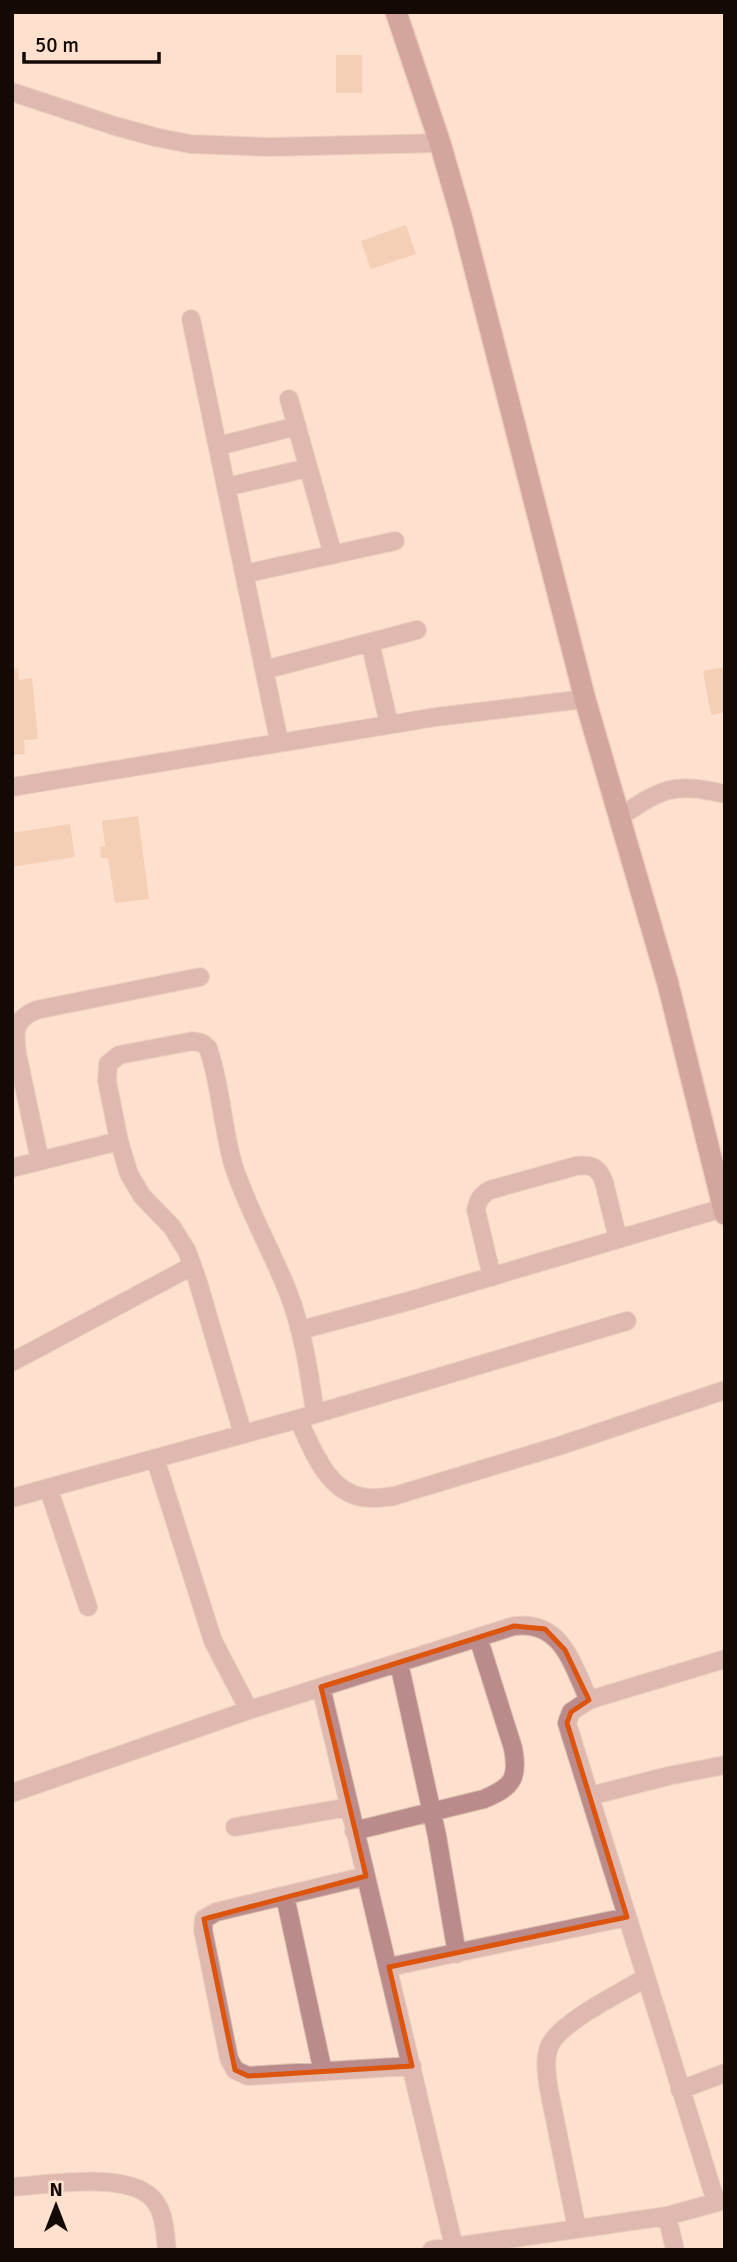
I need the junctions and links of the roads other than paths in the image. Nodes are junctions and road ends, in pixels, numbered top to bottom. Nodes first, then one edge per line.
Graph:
1 (396, 12) edge
2 (12, 92) edge
3 (440, 143) junction
4 (191, 319) dead end
5 (289, 399) dead end
6 (297, 426) junction
7 (218, 446) junction
8 (308, 468) junction
9 (226, 486) junction
10 (395, 541) dead end
11 (333, 555) junction
12 (244, 574) junction
13 (417, 630) dead end
14 (370, 642) junction
15 (264, 670) junction
16 (585, 699) junction
17 (389, 724) junction
18 (279, 741) junction
19 (12, 787) edge
20 (725, 794) edge
21 (620, 817) junction
22 (200, 977) dead end
23 (120, 1141) junction
24 (40, 1161) junction
25 (12, 1168) edge
26 (724, 1211) edge
27 (618, 1239) junction
28 (192, 1266) junction
29 (492, 1277) junction
30 (628, 1321) dead end
31 (301, 1330) junction
32 (12, 1363) edge
33 (725, 1390) edge
34 (306, 1416) junction
35 (243, 1434) junction
36 (155, 1458) junction
37 (49, 1490) junction
38 (12, 1498) edge
39 (88, 1607) dead end
40 (478, 1637) junction
41 (725, 1658) edge
42 (399, 1663) junction
43 (321, 1687) junction
44 (589, 1700) junction
45 (249, 1710) junction
46 (725, 1765) edge
47 (12, 1793) edge
48 (590, 1796) junction
49 (349, 1807) junction
50 (432, 1812) junction
51 (234, 1827) dead end
52 (354, 1831) junction
53 (366, 1876) junction
54 (285, 1896) junction
55 (627, 1917) junction
56 (457, 1954) junction
57 (389, 1967) junction
58 (645, 1978) junction
59 (412, 2066) junction
60 (323, 2071) junction
61 (725, 2073) edge
62 (680, 2090) junction
63 (12, 2188) edge
64 (720, 2201) edge
65 (667, 2216) junction
66 (577, 2229) junction
67 (454, 2246) junction
68 (167, 2250) edge
69 (432, 2250) edge
70 (675, 2250) edge

1 - 3 street
2 - 3 street
3 - 16 street
4 - 7 street
5 - 6 street
6 - 7 street
6 - 8 street
7 - 9 street
8 - 9 street
8 - 11 street
9 - 12 street
10 - 11 street
11 - 12 street
12 - 15 street
13 - 14 street
14 - 15 street
14 - 17 street
15 - 18 street
16 - 17 street
16 - 21 street
17 - 18 street
18 - 19 street
20 - 21 street
21 - 26 street
22 - 24 street
23 - 24 street
23 - 28 street
23 - 31 street
24 - 25 street
26 - 27 street
27 - 29 street
27 - 29 street
28 - 32 street
28 - 35 street
29 - 31 street
30 - 34 street
31 - 34 street
33 - 34 street
34 - 35 street
35 - 36 street
36 - 37 street
36 - 45 street
37 - 38 street
37 - 39 street
40 - 42 street
40 - 44 street
40 - 50 street
41 - 44 street
42 - 43 street
42 - 50 street
43 - 45 street
43 - 49 street
44 - 48 street
45 - 47 street
46 - 48 street
48 - 55 street
49 - 51 street
49 - 52 street
50 - 52 street
50 - 56 street
52 - 53 street
53 - 54 street
53 - 57 street
54 - 60 street
54 - 60 street
55 - 56 street
55 - 58 street
56 - 57 street
57 - 59 street
58 - 62 street
58 - 66 street
59 - 60 street
59 - 67 street
61 - 62 street
62 - 64 street
63 - 68 street
64 - 65 street
65 - 66 street
65 - 70 street
66 - 67 street
67 - 69 street

